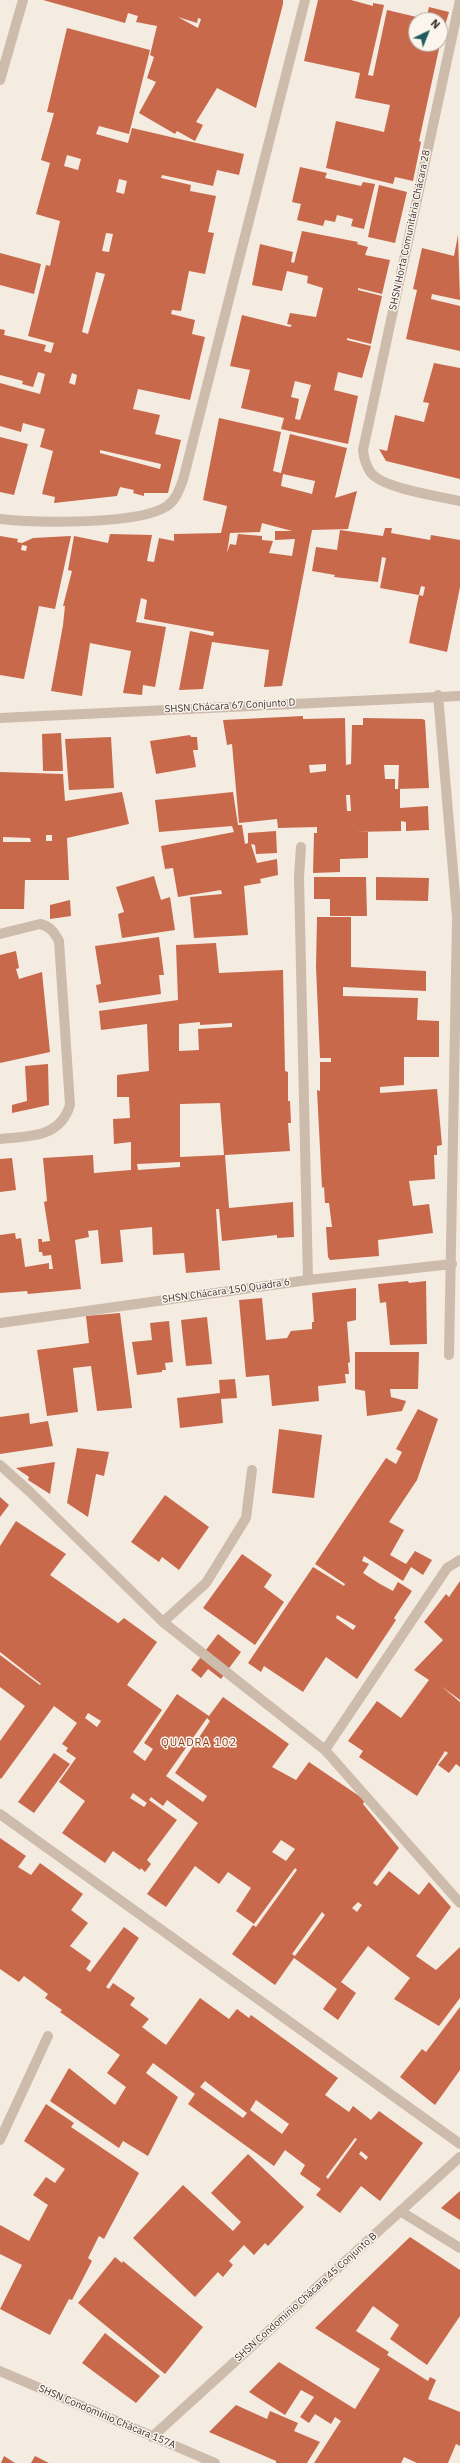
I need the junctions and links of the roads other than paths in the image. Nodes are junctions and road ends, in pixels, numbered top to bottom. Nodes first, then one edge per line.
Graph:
1 (22, 0) edge
2 (305, 0) edge
3 (460, 0) edge
4 (0, 80) edge
5 (460, 501) edge
6 (0, 519) edge
7 (438, 695) junction
8 (460, 696) edge
9 (0, 718) edge
10 (301, 847) dead end
11 (459, 917) edge
12 (0, 934) edge
13 (0, 1139) edge
14 (452, 1264) junction
15 (308, 1280) junction
16 (0, 1323) edge
17 (449, 1355) dead end
18 (0, 1465) edge
19 (252, 1470) dead end
20 (460, 1560) edge
21 (163, 1622) junction
22 (325, 1750) junction
23 (0, 1814) edge
24 (460, 1903) edge
25 (48, 2036) dead end
26 (0, 2140) edge
27 (460, 2144) edge
28 (460, 2157) edge
29 (400, 2212) junction
30 (460, 2248) edge
31 (0, 2371) edge
32 (152, 2437) junction
33 (215, 2463) edge

1 - 4 street
2 - 6 street
3 - 5 street, SHSN Horta Comunitária Chácara 28
7 - 8 street, SHSN Chácara 67 Conjunto D
7 - 9 street, SHSN Chácara 67 Conjunto D
7 - 11 street
10 - 15 street
11 - 14 street
12 - 13 street
14 - 15 street, SHSN Chácara 150 Quadra 6
14 - 17 street
15 - 16 street, SHSN Chácara 150 Quadra 6
18 - 21 street
19 - 21 street
20 - 22 street
21 - 22 street
22 - 24 street
23 - 27 street
25 - 26 street
28 - 29 street, SHSN Condomínio Chácara 45 Conjunto B
29 - 30 street
29 - 32 street, SHSN Condomínio Chácara 45 Conjunto B
31 - 32 street, SHSN Condomínio Chácara 157A
32 - 33 street, SHSN Condomínio Chácara 157A

